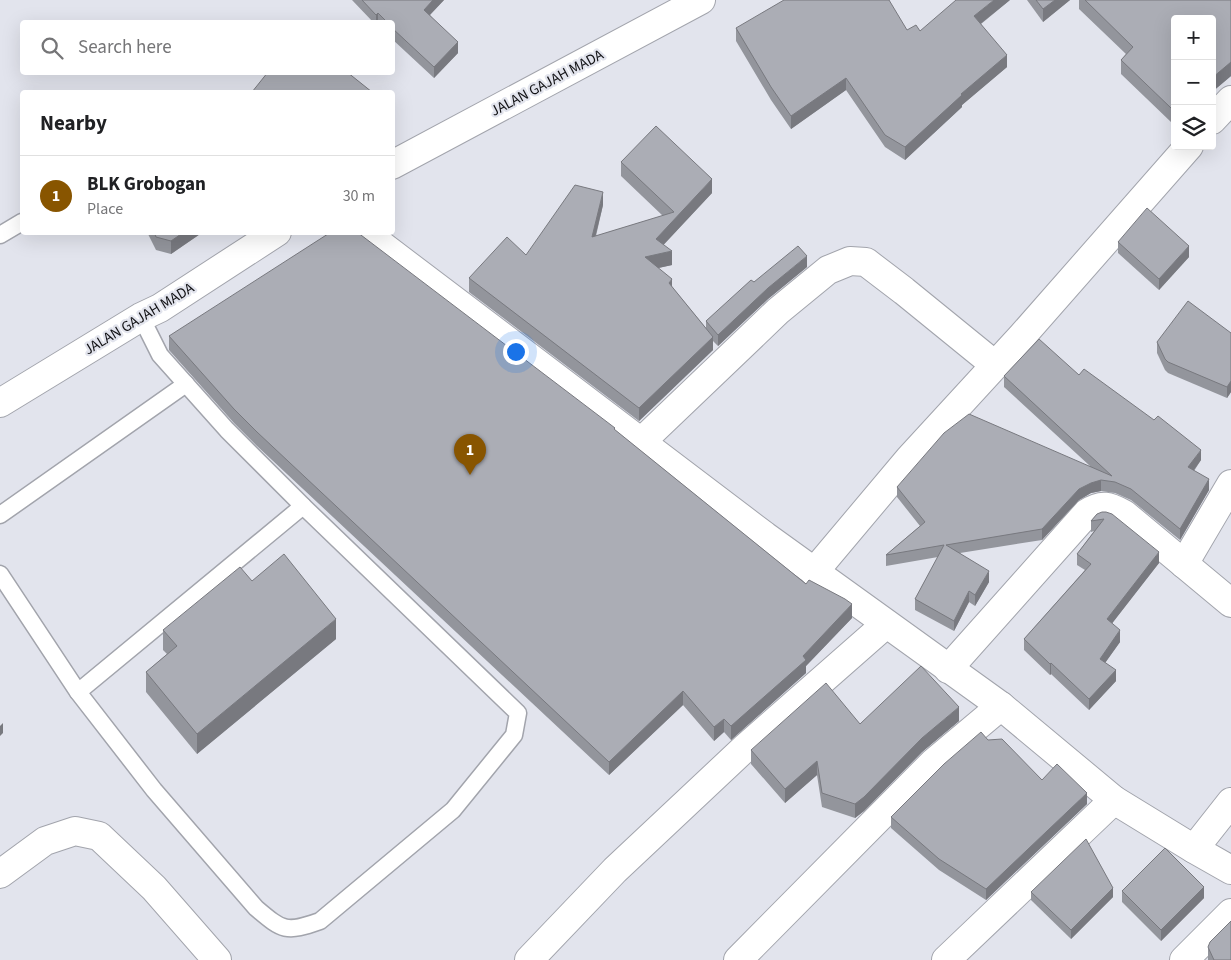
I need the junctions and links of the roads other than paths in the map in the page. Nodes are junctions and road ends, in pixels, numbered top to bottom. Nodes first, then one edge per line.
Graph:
1 (701, 0) edge
2 (1231, 100) edge
3 (1216, 116) edge
4 (1185, 150) edge
5 (395, 163) edge
6 (20, 223) edge
7 (0, 235) edge
8 (272, 235) edge
9 (368, 235) edge
10 (141, 317) junction
11 (995, 364) junction
12 (186, 384) junction
13 (0, 404) edge
14 (641, 442) junction
15 (1231, 484) edge
16 (303, 506) junction
17 (0, 515) edge
18 (1184, 564) junction
19 (814, 572) junction
20 (0, 574) edge
21 (1231, 604) edge
22 (886, 624) junction
23 (948, 669) junction
24 (78, 692) junction
25 (1001, 706) junction
26 (1114, 800) junction
27 (1231, 802) edge
28 (1194, 849) junction
29 (1231, 870) edge
30 (0, 874) edge
31 (1231, 913) edge
32 (217, 960) edge
33 (530, 960) edge
34 (738, 960) edge
35 (946, 960) edge
36 (1184, 960) edge

1 - 5 street, JALAN GAJAH MADA
2 - 3 street
4 - 11 street
6 - 7 lane
8 - 10 street, JALAN GAJAH MADA
9 - 14 street
10 - 12 lane
10 - 13 street, JALAN GAJAH MADA
11 - 14 street
11 - 19 street
12 - 16 lane
12 - 17 lane
14 - 19 street
15 - 18 street
16 - 24 lane
16 - 24 lane
18 - 21 street
18 - 23 street
19 - 22 street
20 - 24 lane
22 - 23 street
22 - 33 street
23 - 25 street
25 - 26 street
25 - 34 street
26 - 28 street
26 - 35 street
27 - 28 street
28 - 29 street
30 - 32 street
31 - 36 street

